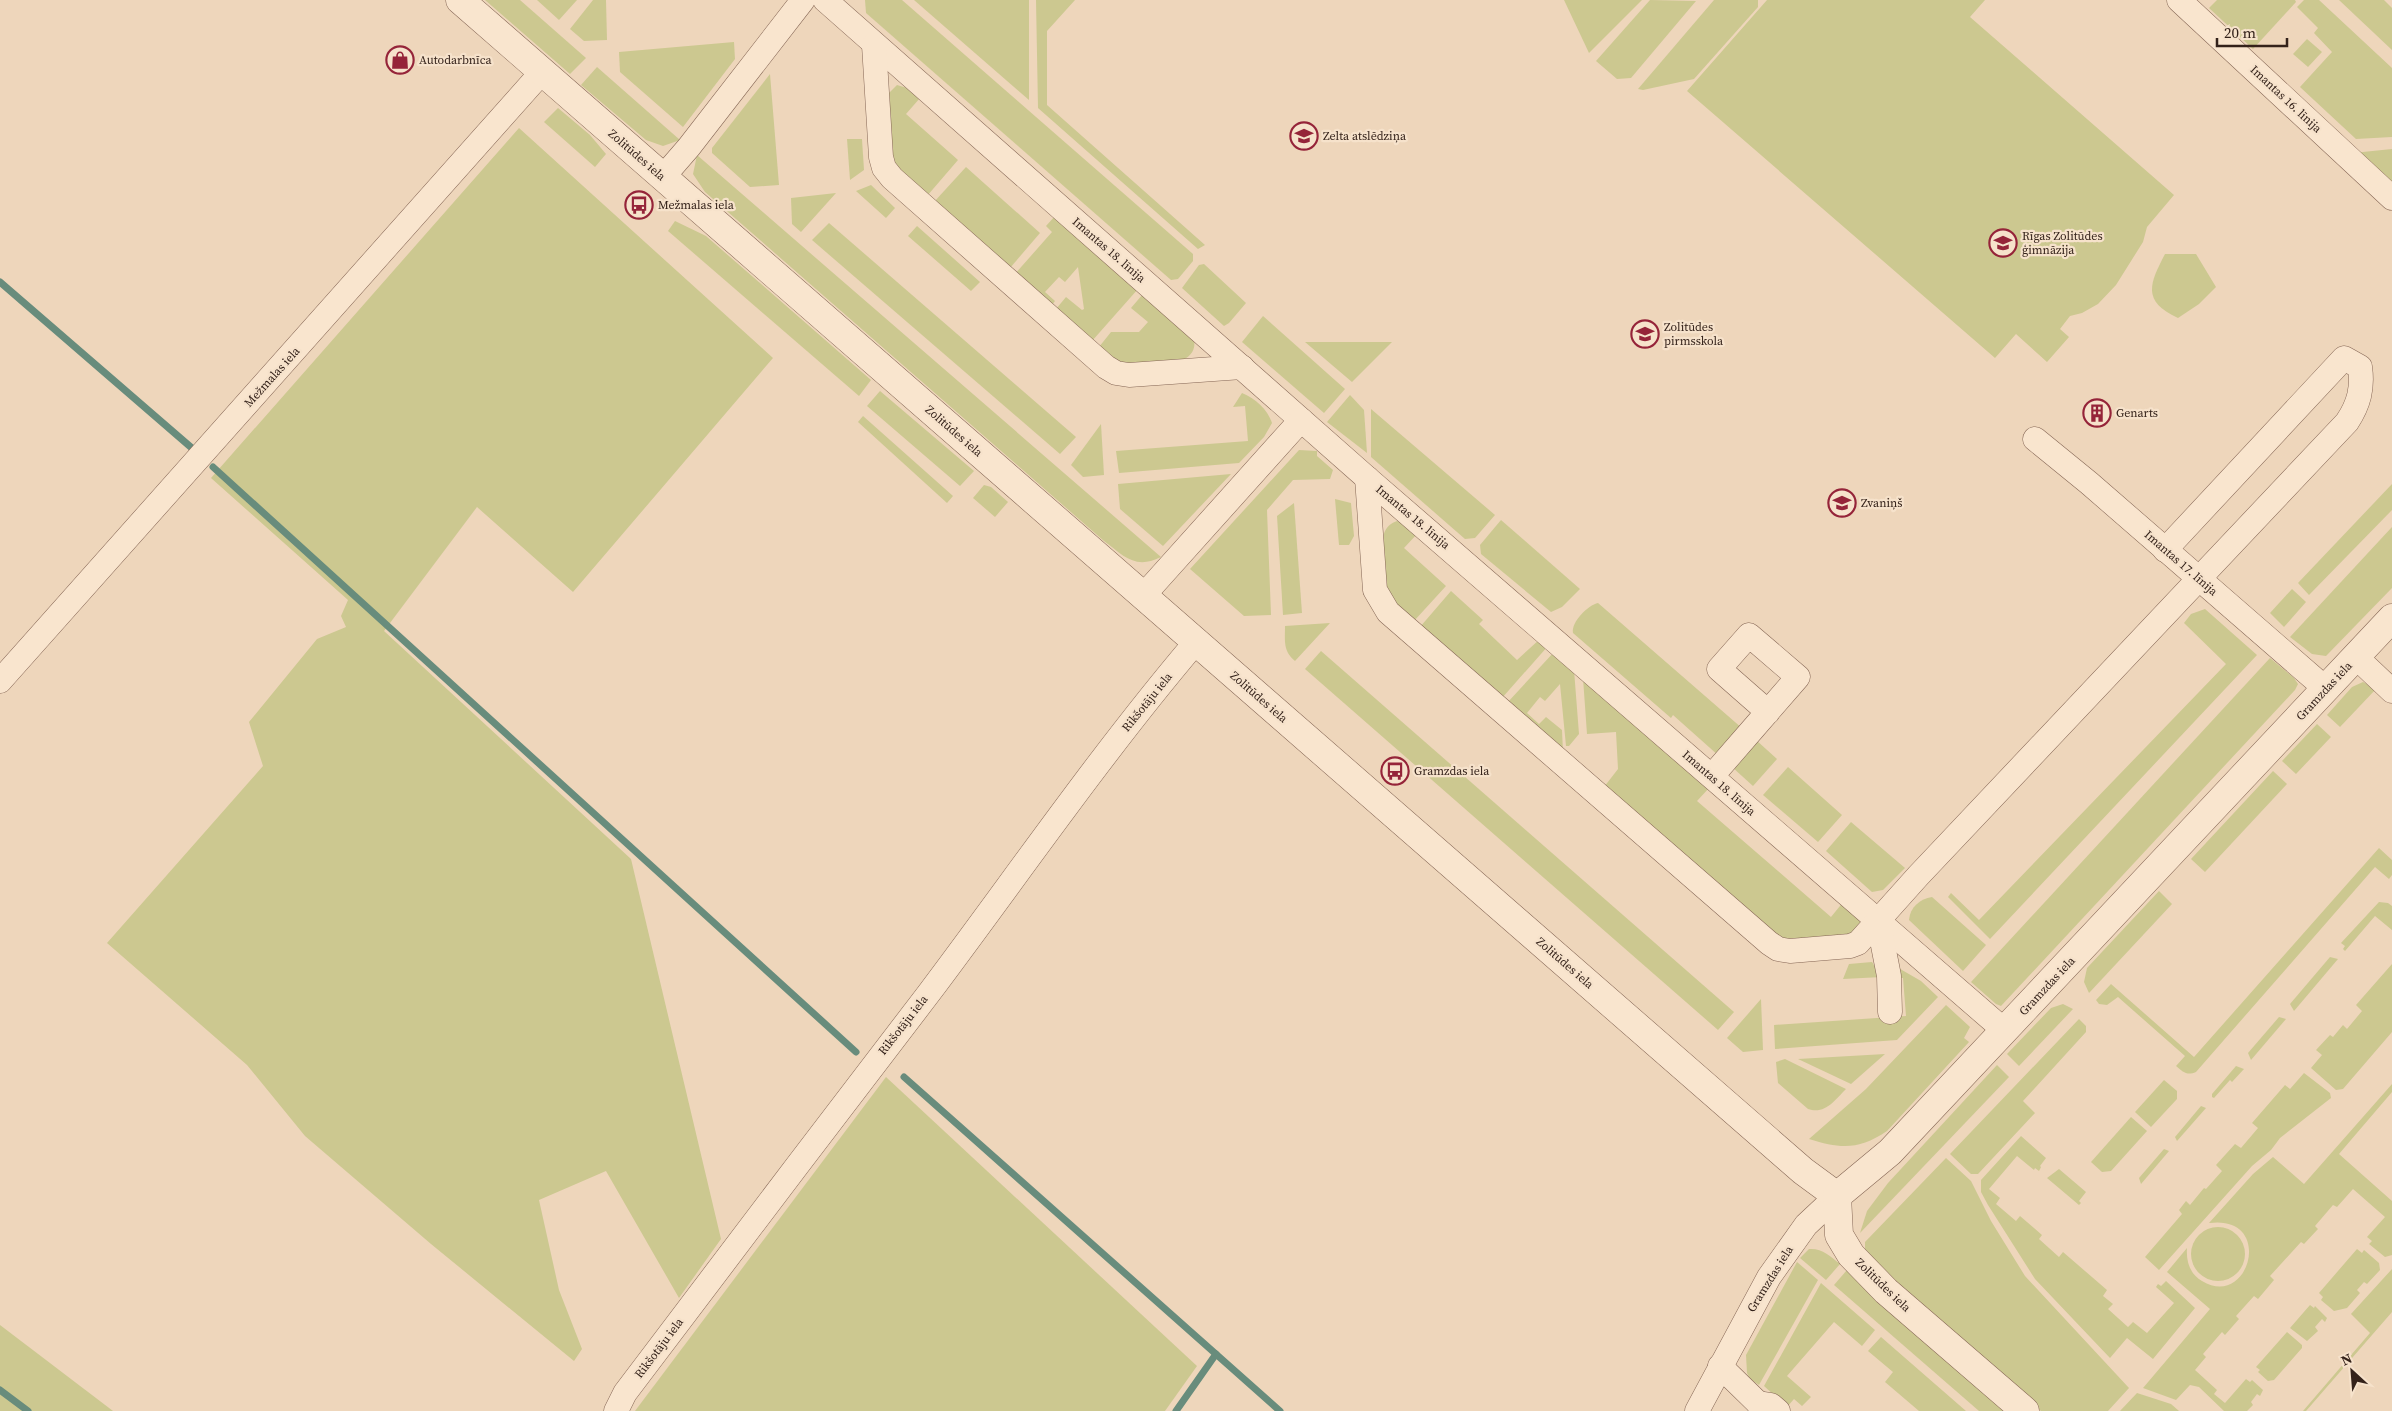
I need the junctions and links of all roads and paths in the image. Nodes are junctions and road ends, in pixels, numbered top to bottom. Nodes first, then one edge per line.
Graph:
1 (460, 0) edge
2 (803, 0) edge
3 (825, 0) edge
4 (2179, 0) edge
5 (874, 45) junction
6 (542, 72) junction
7 (663, 177) junction
8 (2392, 198) edge
9 (1242, 366) junction
10 (1301, 420) junction
11 (2035, 439) dead end
12 (1367, 478) junction
13 (2165, 550) junction
14 (2198, 578) junction
15 (1143, 596) junction
16 (2392, 618) edge
17 (1195, 643) junction
18 (2356, 656) junction
19 (0, 680) edge
20 (2326, 689) junction
21 (2392, 691) edge
22 (1768, 712) dead end
23 (1712, 776) junction
24 (1878, 920) junction
25 (1890, 1012) dead end
26 (2005, 1031) junction
27 (1838, 1196) junction
28 (1720, 1366) junction
29 (1766, 1408) edge
30 (616, 1411) edge
31 (1697, 1411) edge
32 (2025, 1411) edge

1 - 6 street, Zolitūdes iela
2 - 7 street
3 - 5 street, Imantas 18. līnija
4 - 8 street, Imantas 16. līnija
5 - 9 street, Imantas 18. līnija
5 - 9 street
6 - 7 street, Zolitūdes iela
6 - 19 street, Mežmalas iela
7 - 15 street, Zolitūdes iela
9 - 10 street, Imantas 18. līnija
10 - 12 street, Imantas 18. līnija
10 - 15 street
11 - 13 street, Imantas 17. līnija
12 - 23 street, Imantas 18. līnija
12 - 24 street
13 - 14 street, Imantas 17. līnija
13 - 14 street
14 - 20 street, Imantas 17. līnija
14 - 24 street
15 - 17 street, Zolitūdes iela
16 - 18 street, Gramzdas iela
17 - 27 street, Zolitūdes iela
17 - 30 street, Rikšotāju iela
18 - 20 street, Gramzdas iela
18 - 21 street
20 - 26 street, Gramzdas iela
22 - 23 street
23 - 24 street, Imantas 18. līnija
24 - 25 street
24 - 26 street, Imantas 18. līnija
26 - 27 street, Gramzdas iela
27 - 28 street, Gramzdas iela
27 - 32 street, Zolitūdes iela
28 - 29 street
28 - 31 street, Gramzdas iela

